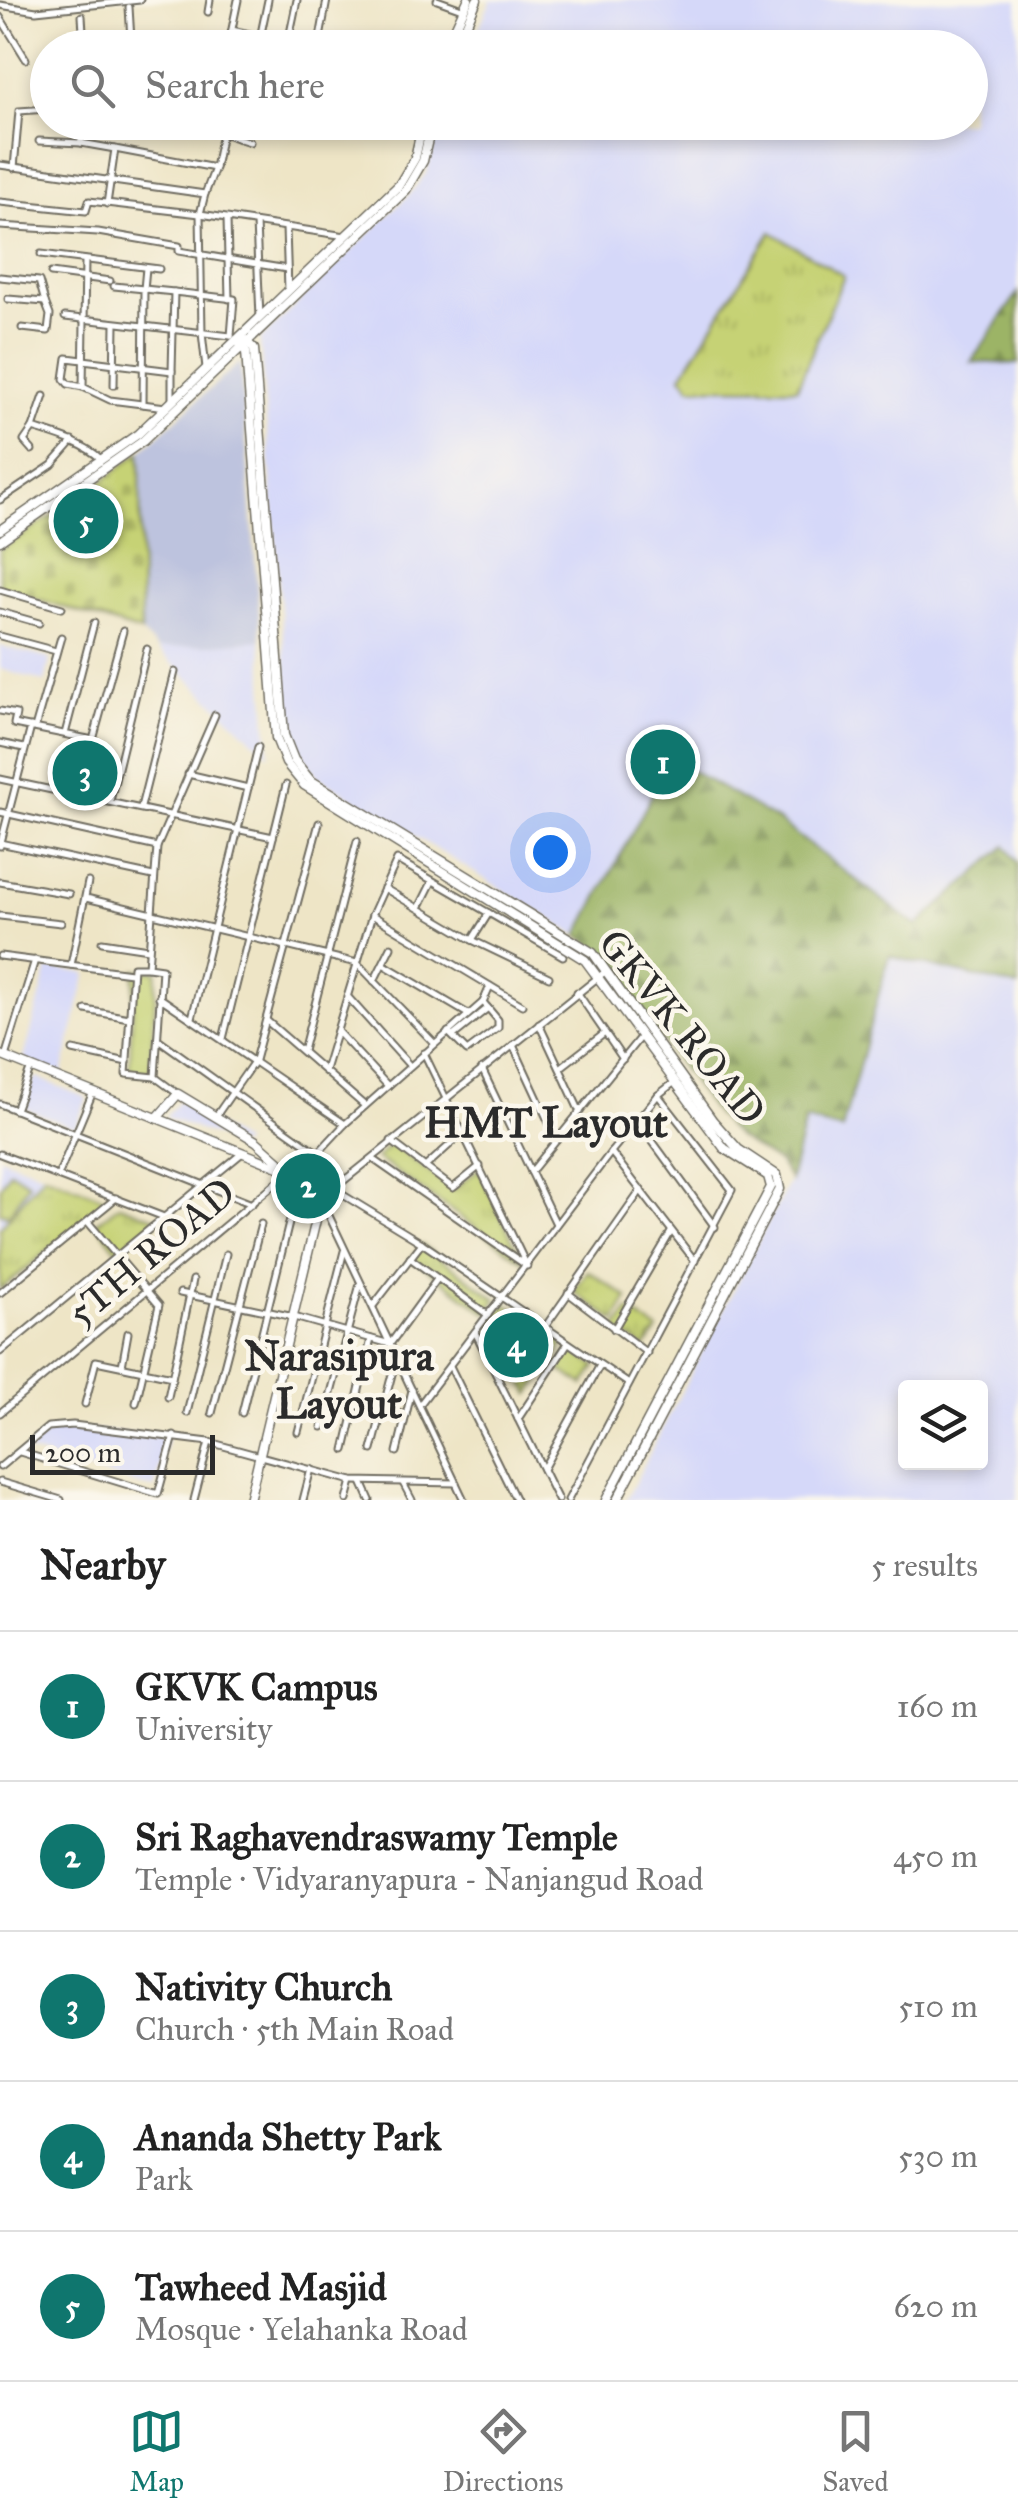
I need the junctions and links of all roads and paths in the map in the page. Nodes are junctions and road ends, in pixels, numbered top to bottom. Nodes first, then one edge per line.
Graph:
1 (140, 0) edge
2 (210, 0) edge
3 (238, 0) edge
4 (268, 0) edge
5 (297, 0) edge
6 (326, 0) edge
7 (437, 0) edge
8 (468, 0) edge
9 (478, 0) edge
10 (75, 3) edge
11 (0, 5) edge
12 (129, 8) dead end
13 (464, 10) junction
14 (208, 12) dead end
15 (82, 16) dead end
16 (0, 17) edge
17 (83, 30) edge
18 (130, 30) edge
19 (232, 30) edge
20 (262, 30) edge
21 (291, 30) edge
22 (321, 30) edge
23 (455, 30) edge
24 (464, 30) edge
25 (26, 59) dead end
26 (30, 111) edge
27 (81, 140) edge
28 (221, 140) edge
29 (244, 140) edge
30 (420, 140) edge
31 (428, 140) edge
32 (39, 141) dead end
33 (250, 142) dead end
34 (81, 143) junction
35 (115, 149) junction
36 (0, 165) edge
37 (14, 168) junction
38 (215, 168) junction
39 (110, 180) junction
40 (205, 194) junction
41 (0, 202) edge
42 (108, 204) junction
43 (200, 214) junction
44 (228, 219) junction
45 (256, 223) junction
46 (0, 226) edge
47 (286, 228) junction
48 (346, 236) junction
49 (41, 254) dead end
50 (200, 255) junction
51 (85, 260) junction
52 (229, 260) junction
53 (259, 264) junction
54 (146, 268) junction
55 (287, 269) junction
56 (159, 270) dead end
57 (51, 273) dead end
58 (0, 277) edge
59 (84, 277) junction
60 (144, 290) junction
61 (288, 290) junction
62 (174, 292) junction
63 (201, 295) junction
64 (8, 299) dead end
65 (229, 299) junction
66 (46, 302) junction
67 (65, 317) dead end
68 (260, 318) junction
69 (84, 319) junction
70 (115, 324) junction
71 (142, 327) junction
72 (22, 328) dead end
73 (172, 331) junction
74 (202, 333) junction
75 (239, 339) junction
76 (58, 356) dead end
77 (68, 358) junction
78 (83, 361) junction
79 (114, 366) junction
80 (141, 368) junction
81 (206, 370) junction
82 (172, 372) junction
83 (114, 385) dead end
84 (83, 387) junction
85 (44, 396) dead end
86 (143, 404) junction
87 (169, 404) junction
88 (34, 428) junction
89 (73, 441) junction
90 (32, 450) dead end
91 (101, 460) junction
92 (0, 500) edge
93 (0, 530) edge
94 (0, 540) edge
95 (0, 590) edge
96 (62, 608) dead end
97 (0, 612) edge
98 (39, 623) dead end
99 (94, 623) dead end
100 (122, 632) dead end
101 (0, 636) edge
102 (61, 637) dead end
103 (147, 649) dead end
104 (56, 651) junction
105 (175, 672) dead end
106 (0, 712) edge
107 (216, 716) dead end
108 (33, 728) junction
109 (65, 734) junction
110 (0, 743) edge
111 (258, 747) dead end
112 (24, 748) junction
113 (188, 774) junction
114 (0, 778) edge
115 (15, 782) junction
116 (286, 785) dead end
117 (248, 788) junction
118 (110, 801) junction
119 (141, 808) junction
120 (4, 812) edge
121 (170, 814) junction
122 (319, 822) dead end
123 (238, 828) junction
124 (273, 836) junction
125 (357, 840) dead end
126 (0, 844) edge
127 (157, 848) junction
128 (153, 876) junction
129 (433, 881) junction
130 (0, 882) edge
131 (88, 882) dead end
132 (384, 888) junction
133 (69, 894) dead end
134 (86, 898) junction
135 (420, 906) junction
136 (489, 912) junction
137 (151, 915) junction
138 (0, 916) edge
139 (372, 916) junction
140 (61, 923) dead end
141 (212, 930) junction
142 (248, 938) junction
143 (472, 940) junction
144 (102, 942) dead end
145 (285, 947) junction
146 (391, 947) dead end
147 (149, 949) junction
148 (0, 956) edge
149 (326, 956) junction
150 (564, 956) dead end
151 (35, 960) junction
152 (357, 963) junction
153 (382, 964) junction
154 (71, 965) junction
155 (148, 968) junction
156 (132, 973) junction
157 (602, 973) junction
158 (549, 977) dead end
159 (374, 981) junction
160 (490, 986) junction
161 (577, 992) junction
162 (347, 996) junction
163 (160, 997) junction
164 (485, 1005) junction
165 (522, 1005) dead end
166 (86, 1010) dead end
167 (468, 1014) junction
168 (129, 1018) junction
169 (192, 1018) junction
170 (266, 1021) junction
171 (539, 1024) junction
172 (337, 1031) junction
173 (606, 1033) junction
174 (450, 1034) junction
175 (641, 1036) junction
176 (158, 1039) junction
177 (223, 1039) junction
178 (434, 1044) junction
179 (513, 1045) junction
180 (72, 1050) dead end
181 (303, 1051) junction
182 (424, 1054) junction
183 (3, 1056) edge
184 (623, 1059) junction
185 (255, 1060) junction
186 (126, 1062) junction
187 (410, 1066) junction
188 (31, 1067) junction
189 (560, 1068) junction
190 (482, 1069) junction
191 (325, 1070) junction
192 (155, 1077) junction
193 (678, 1079) junction
194 (388, 1086) junction
195 (94, 1092) junction
196 (232, 1093) junction
197 (178, 1094) junction
198 (658, 1095) junction
199 (446, 1098) junction
200 (0, 1104) edge
201 (365, 1106) junction
202 (699, 1108) junction
203 (15, 1110) junction
204 (580, 1112) junction
205 (216, 1116) junction
206 (157, 1118) junction
207 (636, 1120) junction
208 (345, 1124) junction
209 (464, 1133) junction
210 (77, 1134) junction
211 (557, 1140) junction
212 (391, 1142) junction
213 (243, 1152) junction
214 (612, 1152) junction
215 (318, 1153) junction
216 (0, 1154) edge
217 (372, 1158) junction
218 (480, 1166) junction
219 (425, 1167) junction
220 (290, 1171) junction
221 (531, 1172) junction
222 (304, 1174) junction
223 (58, 1176) junction
224 (203, 1184) junction
225 (335, 1190) junction
226 (640, 1190) junction
227 (116, 1198) junction
228 (322, 1199) junction
229 (294, 1203) dead end
230 (252, 1204) junction
231 (164, 1216) junction
232 (88, 1222) junction
233 (262, 1224) dead end
234 (556, 1224) junction
235 (715, 1226) junction
236 (672, 1231) junction
237 (422, 1243) junction
238 (345, 1248) junction
239 (226, 1254) dead end
240 (116, 1256) junction
241 (410, 1258) junction
242 (696, 1262) junction
243 (527, 1266) junction
244 (438, 1278) junction
245 (194, 1280) dead end
246 (360, 1281) junction
247 (146, 1290) junction
248 (0, 1293) edge
249 (180, 1293) dead end
250 (568, 1293) junction
251 (190, 1295) junction
252 (502, 1297) junction
253 (215, 1300) junction
254 (240, 1306) junction
255 (372, 1306) junction
256 (266, 1311) junction
257 (488, 1315) junction
258 (294, 1317) junction
259 (324, 1326) junction
260 (545, 1327) junction
261 (614, 1329) junction
262 (347, 1332) junction
263 (475, 1332) junction
264 (128, 1333) dead end
265 (371, 1338) junction
266 (568, 1343) junction
267 (390, 1344) junction
268 (0, 1352) edge
269 (647, 1354) junction
270 (397, 1356) junction
271 (600, 1365) junction
272 (122, 1366) junction
273 (450, 1366) junction
274 (144, 1371) junction
275 (172, 1378) junction
276 (630, 1385) junction
277 (412, 1387) junction
278 (168, 1396) dead end
279 (136, 1403) dead end
280 (420, 1403) junction
281 (85, 1404) dead end
282 (356, 1405) junction
283 (381, 1410) junction
284 (187, 1413) dead end
285 (212, 1413) dead end
286 (242, 1413) dead end
287 (0, 1414) edge
288 (406, 1415) junction
289 (518, 1420) junction
290 (322, 1427) dead end
291 (298, 1432) dead end
292 (174, 1436) junction
293 (209, 1442) junction
294 (344, 1450) dead end
295 (372, 1450) dead end
296 (20, 1452) junction
297 (397, 1452) dead end
298 (261, 1454) junction
299 (0, 1467) edge
300 (311, 1468) junction
301 (542, 1469) junction
302 (352, 1481) junction
303 (0, 1482) edge
304 (362, 1482) junction
305 (403, 1483) junction
306 (456, 1483) junction
307 (157, 1497) edge
308 (61, 1500) edge
309 (194, 1500) edge
310 (249, 1500) edge
311 (303, 1500) edge
312 (347, 1500) edge
313 (370, 1500) edge
314 (412, 1500) edge
315 (464, 1500) edge
316 (516, 1500) edge
317 (558, 1500) edge
318 (568, 1500) edge
319 (606, 1500) edge
320 (617, 1500) edge

1 - 10 street
2 - 14 street
3 - 19 street
4 - 20 street
5 - 21 street
6 - 22 street
7 - 13 street
8 - 13 main road
9 - 24 main road
10 - 11 street
12 - 18 street
13 - 23 main road
15 - 17 street
16 - 25 street
26 - 37 street
27 - 34 street
28 - 38 street
29 - 33 street
30 - 48 main road
31 - 75 main road
32 - 34 street
34 - 35 street
35 - 38 street
35 - 39 street
36 - 37 street
37 - 39 street
38 - 40 street
39 - 40 street
39 - 42 street
40 - 43 street
41 - 42 street
42 - 43 street
43 - 44 street
43 - 50 street
44 - 45 street
44 - 52 street
45 - 47 street
45 - 53 street
46 - 50 street
47 - 48 street
47 - 55 street
48 - 61 main road
49 - 51 street
50 - 52 street
50 - 63 street
51 - 54 street
51 - 59 street
52 - 53 street
52 - 65 street
53 - 55 street
53 - 68 street
54 - 56 street
54 - 60 street
55 - 61 street
57 - 59 street
58 - 66 street
59 - 60 street
59 - 69 street
60 - 62 street
60 - 71 street
61 - 68 main road
62 - 63 street
62 - 73 street
63 - 65 street
63 - 74 street
64 - 66 street
65 - 75 street
66 - 72 street
67 - 69 street
68 - 75 main road
69 - 70 street
69 - 78 street
70 - 71 street
70 - 79 street
71 - 73 street
71 - 80 street
73 - 74 street
73 - 82 street
74 - 75 street
74 - 81 street
75 - 81 main road
75 - 94 main road
75 - 157 main road, GKVK ROAD
76 - 77 street
77 - 78 street
77 - 84 street
78 - 79 street
78 - 84 street
79 - 80 street
79 - 83 street
80 - 82 street
80 - 86 street
81 - 87 main road
82 - 87 street
84 - 86 street
85 - 88 street
86 - 87 street
87 - 91 main road
88 - 89 street
88 - 90 street
89 - 91 street
89 - 92 street
91 - 93 main road
95 - 96 street
97 - 98 street
99 - 109 street
100 - 109 street
101 - 104 street
102 - 104 street
103 - 118 street
104 - 108 street
105 - 119 street
106 - 108 street
107 - 113 street
108 - 109 street
108 - 112 street
110 - 112 street
111 - 117 street
112 - 115 street
113 - 117 street
113 - 121 street
114 - 115 street
115 - 118 street
115 - 120 street
116 - 124 street
117 - 123 street
118 - 119 street
119 - 121 street
120 - 126 street
120 - 127 street
121 - 123 street
121 - 127 street
122 - 145 street
123 - 124 street
123 - 141 street
124 - 142 street
125 - 149 street
126 - 128 street
127 - 128 street
128 - 137 street
129 - 132 street
129 - 135 street
129 - 136 street
130 - 133 street
131 - 134 street
132 - 135 street
132 - 139 street
134 - 137 street
134 - 154 street
135 - 143 street
136 - 143 street
136 - 150 street
137 - 141 street
137 - 147 street
138 - 140 street
139 - 152 street
139 - 160 street
141 - 142 street
141 - 169 street
142 - 145 street
142 - 177 street
143 - 158 street
144 - 147 street
145 - 149 street
145 - 170 street
146 - 153 street
147 - 155 street
148 - 151 street
149 - 152 street
149 - 181 street
151 - 154 street
151 - 183 street
152 - 159 street
152 - 162 street
153 - 159 street
153 - 167 street
154 - 156 street
155 - 156 street
155 - 163 street
156 - 168 street
157 - 161 street
157 - 175 main road, GKVK ROAD
157 - 193 main road, GKVK ROAD
159 - 178 street
160 - 164 street
160 - 165 street
161 - 171 street
161 - 173 street
162 - 172 street
162 - 187 street
163 - 169 street
163 - 176 street
164 - 167 street
164 - 174 street
164 - 174 street
166 - 168 street
167 - 174 street
168 - 186 street
169 - 177 street
170 - 181 street
170 - 185 street
171 - 179 street
171 - 189 street
172 - 191 street
172 - 194 street
173 - 184 street
173 - 189 street
174 - 178 street
175 - 184 street
175 - 193 main road, GKVK ROAD
176 - 192 street
176 - 196 street
177 - 185 street
178 - 182 street
179 - 190 street
179 - 211 street
180 - 186 street
181 - 191 street
182 - 187 street
182 - 199 street
183 - 188 main road
184 - 204 street
185 - 196 street
185 - 208 street
186 - 192 street
187 - 194 street
188 - 195 main road
188 - 203 street
189 - 204 street
190 - 199 street
190 - 221 street
191 - 201 street
192 - 197 street
193 - 198 street
193 - 202 main road, GKVK ROAD
194 - 201 street
195 - 206 main road
195 - 210 street
196 - 205 street
196 - 215 street
197 - 205 main road
197 - 206 main road
198 - 207 street
198 - 235 street
199 - 209 street
199 - 212 street
200 - 203 street
201 - 208 street
202 - 319 main road, GKVK ROAD
202 - 320 main road, GKVK ROAD
203 - 210 street
204 - 211 street
205 - 220 main road
206 - 213 main road
207 - 214 street
207 - 235 street
208 - 215 street
209 - 218 street
209 - 219 street
210 - 223 street
210 - 224 street
211 - 221 street
212 - 217 street
212 - 219 street
213 - 220 main road
213 - 224 street
214 - 226 street
214 - 234 street
215 - 222 street
216 - 223 street
217 - 225 street
217 - 243 street
218 - 219 street
218 - 243 street
220 - 222 main road
220 - 230 street, 5TH ROAD
221 - 234 street
222 - 228 main road
223 - 227 street
224 - 230 street
224 - 231 street
225 - 228 street
225 - 237 street
226 - 236 street
226 - 250 street
227 - 231 street
227 - 232 street
228 - 238 street
228 - 258 main road
229 - 256 street
230 - 247 street, 5TH ROAD
231 - 240 street
232 - 240 street
232 - 248 street
233 - 254 street
234 - 243 street
235 - 242 street
236 - 242 street
236 - 261 street
237 - 241 street
237 - 252 street
238 - 246 street
238 - 259 street
239 - 253 street
240 - 247 street
240 - 268 street
241 - 244 street
241 - 255 street
242 - 269 street
243 - 252 street
244 - 257 street
244 - 267 street
245 - 251 street
246 - 255 street
246 - 262 street
247 - 274 street
247 - 287 street, 5TH ROAD
249 - 251 street
250 - 260 street
250 - 261 street
251 - 253 street
251 - 275 street
252 - 257 street
252 - 260 street
253 - 254 street
253 - 284 street
254 - 256 street
254 - 285 street
255 - 267 street
256 - 258 street
256 - 286 street
257 - 263 street
258 - 259 street
258 - 298 main road
259 - 262 street
259 - 291 street
260 - 266 street
261 - 269 street
262 - 265 street
262 - 290 street
263 - 273 street
263 - 289 street
264 - 272 street
265 - 267 street
265 - 282 street
266 - 271 street
266 - 289 street
267 - 270 street
269 - 276 street
270 - 277 street
270 - 283 street
271 - 276 street
271 - 301 street
272 - 274 street
272 - 281 street
273 - 280 street
273 - 316 street
274 - 275 street
274 - 279 street
275 - 278 street
276 - 318 street
277 - 280 street
277 - 288 street
280 - 306 street
282 - 283 street
282 - 294 street
283 - 288 street
283 - 295 street
288 - 297 street
289 - 301 street
292 - 293 street
292 - 296 street
292 - 307 street
293 - 298 street
293 - 309 street
296 - 299 street
296 - 307 street
298 - 300 street
298 - 310 main road
300 - 302 street
300 - 311 street
301 - 317 street
302 - 304 street
302 - 312 street
303 - 308 street
304 - 305 street
304 - 313 street
305 - 306 street
305 - 314 street
306 - 315 street

